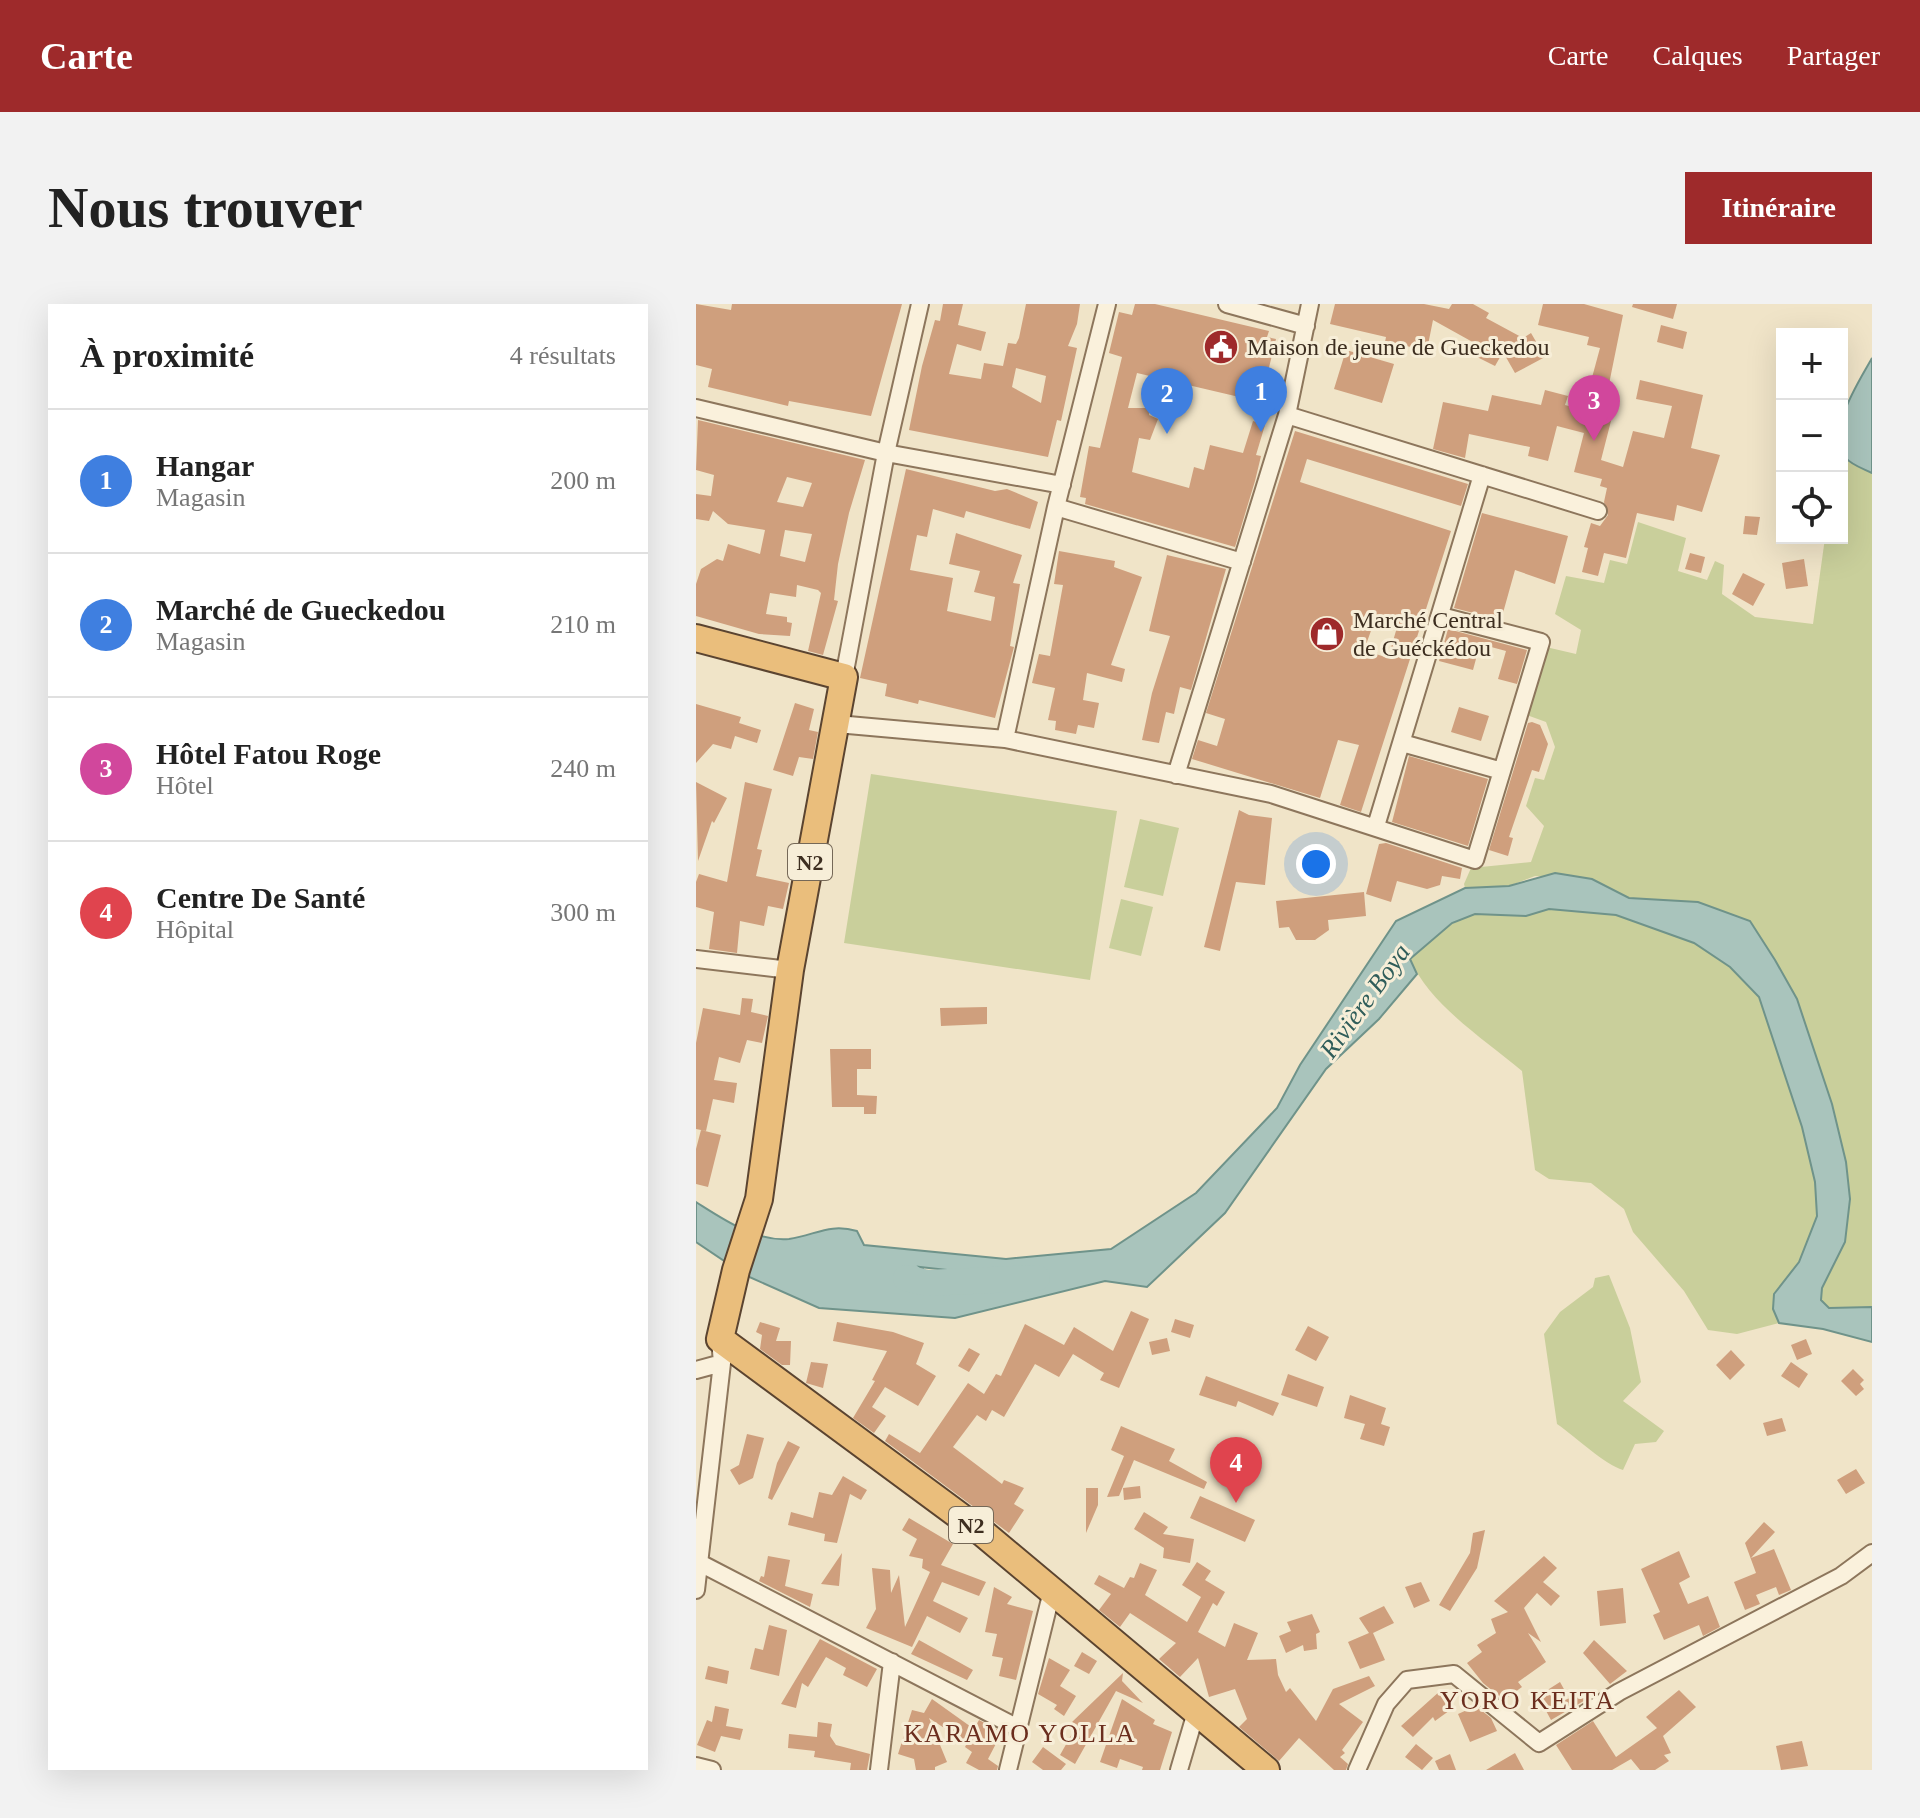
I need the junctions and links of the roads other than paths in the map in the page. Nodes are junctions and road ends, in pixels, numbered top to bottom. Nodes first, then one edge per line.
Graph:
1 (920, 304) edge
2 (1107, 304) edge
3 (1227, 304) edge
4 (1310, 304) edge
5 (1306, 326) junction
6 (696, 408) edge
7 (1287, 415) junction
8 (886, 453) junction
9 (1482, 475) junction
10 (1062, 485) junction
11 (1056, 507) junction
12 (1598, 511) dead end
13 (1242, 562) junction
14 (1441, 616) junction
15 (696, 638) edge
16 (844, 677) junction
17 (837, 724) junction
18 (1005, 739) junction
19 (1402, 743) junction
20 (1502, 771) junction
21 (1176, 775) junction
22 (1376, 826) junction
23 (696, 959) edge
24 (790, 970) junction
25 (721, 1351) junction
26 (696, 1370) edge
27 (1872, 1553) edge
28 (699, 1561) edge
29 (696, 1590) edge
30 (1052, 1591) junction
31 (892, 1662) junction
32 (1196, 1712) junction
33 (1018, 1728) junction
34 (696, 1766) edge
35 (712, 1770) edge
36 (879, 1770) edge
37 (1008, 1770) edge
38 (1179, 1770) edge
39 (1266, 1770) edge
40 (1357, 1770) edge

1 - 8 street
2 - 10 street
3 - 5 street
4 - 5 street
5 - 7 street
6 - 8 street
7 - 9 street
7 - 13 street
8 - 10 street
8 - 16 street
9 - 12 street
9 - 14 street
10 - 11 street
11 - 13 street
11 - 18 street
13 - 21 street
14 - 19 street
14 - 20 street
15 - 16 highway
16 - 17 highway, N2
17 - 18 street
17 - 24 highway, N2
18 - 21 street
19 - 20 street
19 - 22 street
20 - 22 street
21 - 22 street
23 - 24 street
24 - 25 highway, N2
25 - 26 street
25 - 28 street
25 - 30 highway, N2
27 - 40 street
28 - 29 street
28 - 31 street
30 - 32 highway, N2
30 - 33 street
31 - 33 street
31 - 36 street
32 - 38 street
32 - 39 highway, N2
33 - 37 street
34 - 35 street

